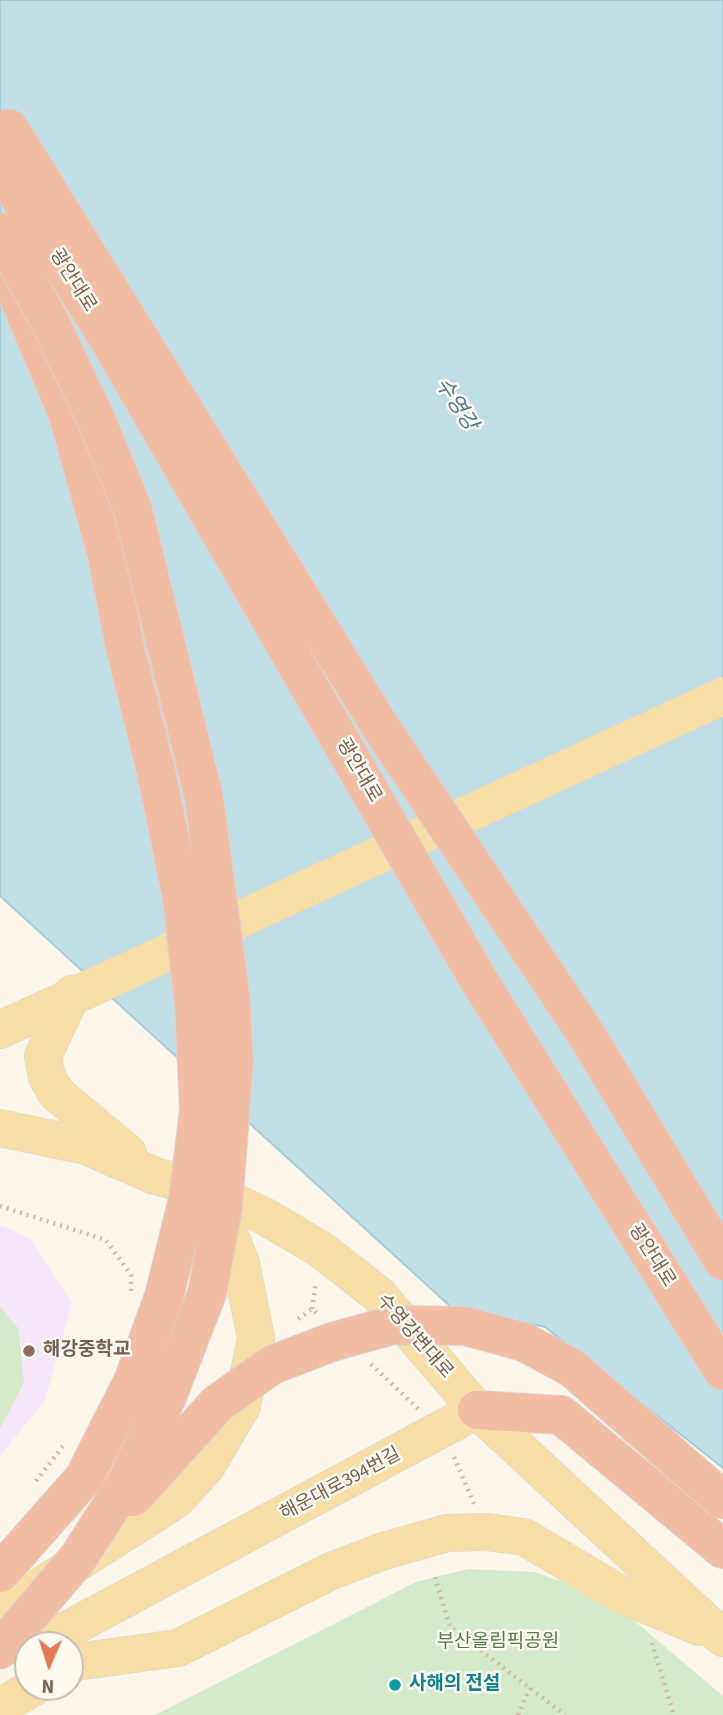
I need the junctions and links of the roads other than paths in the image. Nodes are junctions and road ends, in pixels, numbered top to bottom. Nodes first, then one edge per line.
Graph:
1 (0, 114) edge
2 (0, 166) edge
3 (0, 232) edge
4 (0, 254) edge
5 (723, 696) edge
6 (72, 994) junction
7 (0, 1030) edge
8 (0, 1128) edge
9 (155, 1176) junction
10 (212, 1191) junction
11 (723, 1261) edge
12 (723, 1371) edge
13 (477, 1410) junction
14 (723, 1500) edge
15 (723, 1549) edge
16 (78, 1558) junction
17 (204, 1558) junction
18 (0, 1573) edge
19 (0, 1612) edge
20 (66, 1631) edge
21 (722, 1637) edge
22 (0, 1643) edge
23 (0, 1650) edge
24 (84, 1657) edge
25 (84, 1661) edge

1 - 11 highway, 광안대로, bridge
2 - 12 highway, 광안대로, bridge
3 - 16 highway, bridge
4 - 18 highway, bridge
5 - 6 main road, bridge
6 - 7 main road
6 - 9 main road
8 - 9 main road, 수영강변대로
9 - 10 main road, 수영강변대로
10 - 13 main road, 수영강변대로
10 - 19 main road
13 - 15 highway
13 - 17 main road, 해운대로394번길
13 - 21 main road, 수영강변대로
14 - 16 highway, bridge
16 - 23 highway, bridge
17 - 20 main road, 해운대로394번길
17 - 22 main road, 해운대로394번길
17 - 24 main road, 해운대로394번길
21 - 25 main road

